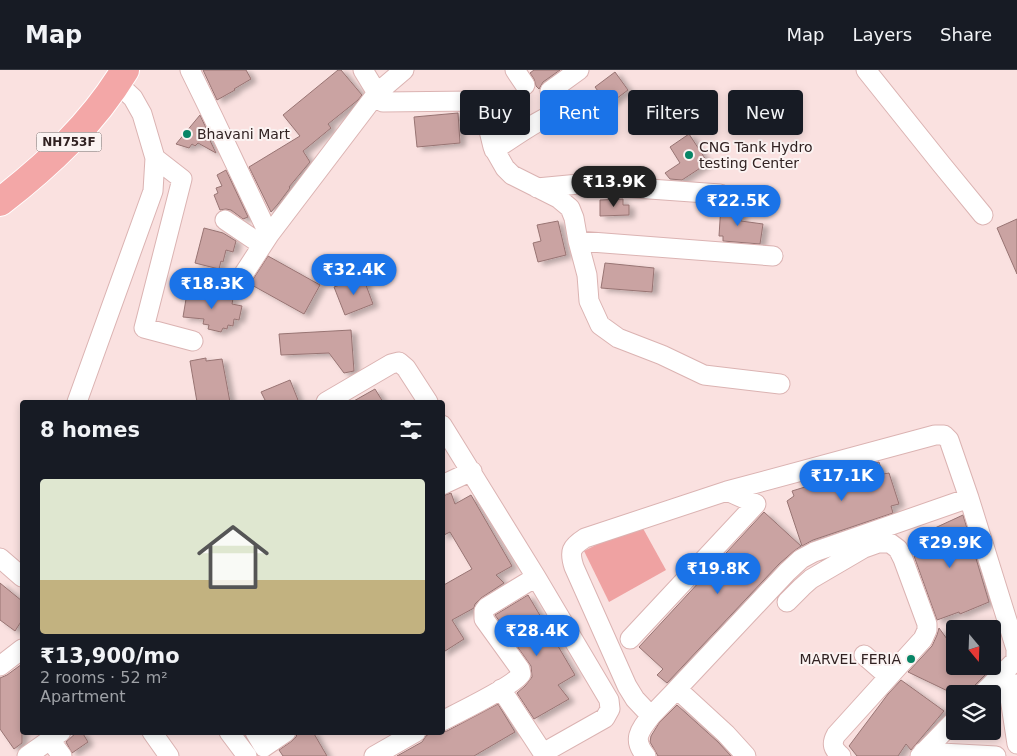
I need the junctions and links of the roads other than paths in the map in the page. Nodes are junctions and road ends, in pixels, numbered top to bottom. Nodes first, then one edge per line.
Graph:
1 (190, 70) edge
2 (363, 70) edge
3 (404, 70) edge
4 (579, 70) edge
5 (866, 70) edge
6 (116, 74) edge
7 (551, 90) edge
8 (377, 93) junction
9 (540, 121) edge
10 (494, 150) junction
11 (155, 158) junction
12 (0, 180) edge
13 (537, 188) junction
14 (720, 194) dead end
15 (0, 202) edge
16 (983, 215) dead end
17 (225, 220) dead end
18 (266, 240) junction
19 (578, 240) junction
20 (773, 256) dead end
21 (244, 275) dead end
22 (194, 341) dead end
23 (780, 384) dead end
24 (78, 400) edge
25 (329, 400) edge
26 (427, 400) edge
27 (445, 430) edge
28 (472, 471) junction
29 (445, 484) edge
30 (727, 491) junction
31 (969, 498) junction
32 (0, 558) edge
33 (20, 574) edge
34 (536, 577) junction
35 (787, 602) dead end
36 (630, 639) dead end
37 (20, 651) edge
38 (864, 655) dead end
39 (0, 666) edge
40 (888, 676) junction
41 (1017, 684) edge
42 (991, 685) edge
43 (677, 688) junction
44 (501, 689) junction
45 (651, 716) junction
46 (445, 719) edge
47 (946, 729) edge
48 (154, 735) edge
49 (234, 735) edge
50 (281, 735) edge
51 (411, 735) edge
52 (56, 736) edge
53 (1017, 744) edge
54 (257, 749) edge
55 (540, 754) edge
56 (921, 754) edge
57 (27, 756) edge
58 (62, 756) edge
59 (169, 756) edge
60 (374, 756) edge
61 (646, 756) edge
62 (746, 756) edge
63 (841, 756) edge
64 (996, 756) edge

1 - 18 street
2 - 8 street
3 - 8 street
4 - 7 street
5 - 16 street
6 - 11 street
6 - 12 highway, NH753F
6 - 15 highway, NH753F
8 - 10 street
8 - 18 street
9 - 10 street
10 - 13 street
11 - 22 street
11 - 24 street
13 - 14 street
13 - 19 street
17 - 18 street
18 - 21 street
19 - 20 street
19 - 23 street
25 - 26 street
27 - 28 street
28 - 29 street
28 - 34 street
30 - 31 street
30 - 36 street
30 - 45 street
31 - 42 street
31 - 43 street
32 - 33 street
34 - 44 street
34 - 55 street
35 - 40 street
37 - 39 street
38 - 40 street
40 - 63 street
41 - 53 street
43 - 45 street
43 - 62 street
44 - 46 street
44 - 55 street
45 - 61 street
47 - 56 street
48 - 59 street
49 - 54 street
50 - 54 street
51 - 60 street
52 - 57 street
52 - 58 street
56 - 64 street

